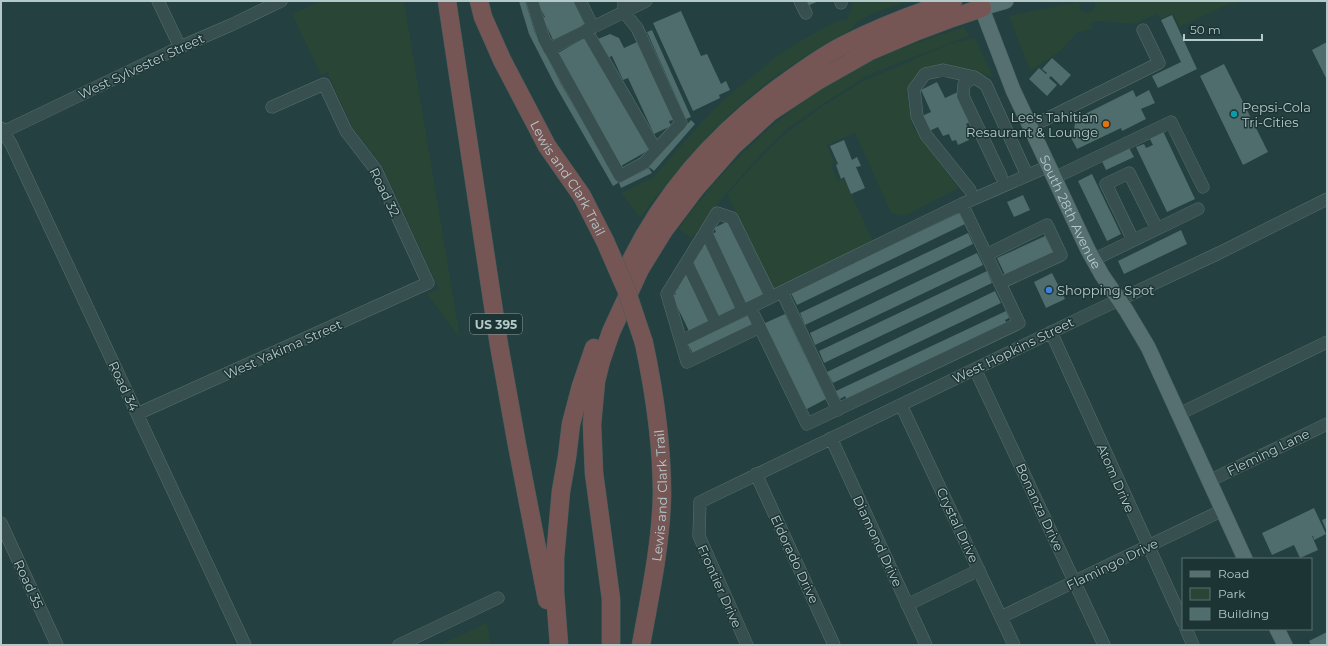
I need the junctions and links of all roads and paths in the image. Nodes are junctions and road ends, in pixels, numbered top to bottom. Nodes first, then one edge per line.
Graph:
1 (158, 1) edge
2 (281, 1) edge
3 (447, 1) edge
4 (479, 1) edge
5 (490, 1) edge
6 (532, 1) edge
7 (580, 1) edge
8 (646, 1) edge
9 (800, 1) edge
10 (953, 1) edge
11 (1006, 1) edge
12 (980, 5) edge
13 (624, 6) edge
14 (806, 14) dead end
15 (590, 28) junction
16 (1143, 30) dead end
17 (180, 47) junction
18 (549, 48) junction
19 (502, 60) junction
20 (974, 77) junction
21 (272, 107) dead end
22 (1030, 127) junction
23 (2, 131) edge
24 (656, 150) junction
25 (1052, 172) junction
26 (1027, 175) junction
27 (1001, 176) dead end
28 (1203, 187) dead end
29 (970, 190) dead end
30 (962, 204) junction
31 (1326, 204) edge
32 (1198, 209) dead end
33 (1157, 229) junction
34 (706, 232) junction
35 (1133, 240) junction
36 (986, 255) junction
37 (1093, 260) junction
38 (687, 263) junction
39 (428, 283) joint
40 (1000, 284) junction
41 (776, 295) junction
42 (1119, 300) junction
43 (747, 309) junction
44 (716, 324) junction
45 (760, 327) junction
46 (1050, 332) junction
47 (681, 341) junction
48 (1327, 342) edge
49 (975, 369) junction
50 (901, 405) junction
51 (838, 410) junction
52 (137, 414) junction
53 (1179, 414) junction
54 (1327, 424) edge
55 (831, 438) junction
56 (756, 474) junction
57 (1210, 481) junction
58 (700, 502) joint
59 (1223, 510) junction
60 (1, 523) edge
61 (1148, 546) junction
62 (1245, 558) edge
63 (979, 570) junction
64 (1075, 582) junction
65 (498, 598) dead end
66 (908, 605) junction
67 (1001, 617) junction
68 (1182, 620) edge
69 (1186, 630) edge
70 (1278, 630) edge
71 (418, 641) edge
72 (57, 645) edge
73 (245, 645) edge
74 (399, 645) edge
75 (557, 645) edge
76 (611, 645) edge
77 (642, 645) edge
78 (746, 645) edge
79 (834, 645) edge
80 (926, 645) edge
81 (1014, 645) edge
82 (1104, 645) edge
83 (1194, 645) edge
84 (1285, 645) edge

1 - 17 street
2 - 17 street, West Sylvester Street
3 - 75 highway, US 395
4 - 19 highway, Lewis and Clark Trail
5 - 19 highway
6 - 18 street
7 - 15 street
8 - 13 street
9 - 14 street
10 - 75 highway
11 - 12 main road
12 - 22 main road, South 28th Avenue
12 - 76 highway
13 - 15 street
13 - 24 street
15 - 18 street
15 - 24 street
16 - 22 street
17 - 23 street, West Sylvester Street
18 - 24 street
19 - 77 highway, Lewis and Clark Trail, bridge
20 - 26 street
20 - 27 street
20 - 29 street
21 - 39 street, Road 32
22 - 25 main road, South 28th Avenue
23 - 52 street, Road 34
25 - 26 street
25 - 28 street
25 - 37 main road, South 28th Avenue
26 - 30 street
30 - 36 street
30 - 41 street
31 - 42 street, West Hopkins Street
32 - 33 street
33 - 35 street
33 - 35 street
34 - 38 street
34 - 41 street
34 - 43 street
35 - 37 street
36 - 40 street
36 - 40 street
37 - 42 main road, South 28th Avenue
38 - 44 street
38 - 47 street
39 - 52 street, West Yakima Street
40 - 51 street
41 - 43 street
41 - 51 street
42 - 46 street, West Hopkins Street
42 - 53 main road, South 28th Avenue
43 - 44 street
43 - 45 street
44 - 47 street
45 - 47 street
45 - 51 street
46 - 49 street, West Hopkins Street
46 - 61 street, Atom Drive
48 - 53 street
49 - 50 street, West Hopkins Street
49 - 64 street, Bonanza Drive
50 - 55 street, West Hopkins Street
50 - 63 street, Crystal Drive
52 - 73 street, Road 34
53 - 57 main road, South 28th Avenue
54 - 57 street, Fleming Lane
55 - 56 street, West Hopkins Street
55 - 66 street, Diamond Drive
56 - 58 street, West Hopkins Street
56 - 79 street, Eldorado Drive
57 - 59 main road, South 28th Avenue
58 - 78 street, Frontier Drive
59 - 61 street, Flamingo Drive
59 - 62 main road, South 28th Avenue
60 - 72 street, Road 35
61 - 64 street, Flamingo Drive
61 - 68 street, Atom Drive
63 - 66 street
63 - 67 street, Crystal Drive
64 - 67 street, Flamingo Drive
64 - 82 street, Bonanza Drive
65 - 71 street
66 - 80 street, Diamond Drive
67 - 81 street, Crystal Drive
69 - 83 street
70 - 84 main road
71 - 74 street

